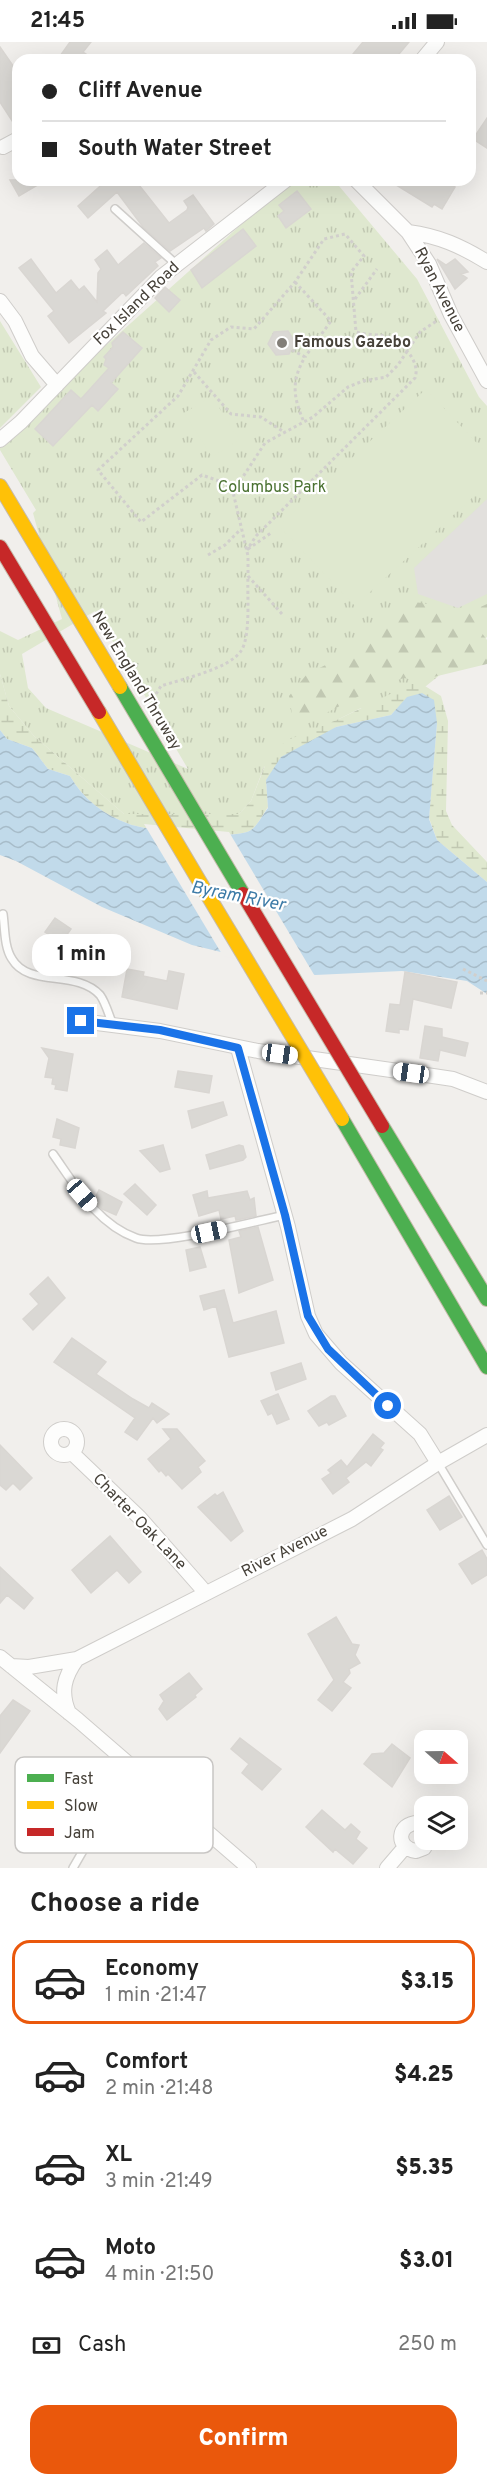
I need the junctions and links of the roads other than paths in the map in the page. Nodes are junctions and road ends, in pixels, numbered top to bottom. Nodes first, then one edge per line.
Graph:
1 (437, 42) edge
2 (427, 54) edge
3 (278, 186) edge
4 (362, 186) edge
5 (115, 209) dead end
6 (408, 232) junction
7 (487, 262) edge
8 (177, 265) junction
9 (0, 301) edge
10 (487, 381) edge
11 (57, 385) junction
12 (0, 440) edge
13 (0, 486) edge
14 (0, 547) edge
15 (3, 914) dead end
16 (81, 1021) dead end
17 (113, 1025) junction
18 (238, 1048) junction
19 (487, 1092) edge
20 (53, 1154) dead end
21 (285, 1215) junction
22 (487, 1299) edge
23 (487, 1367) edge
24 (487, 1435) edge
25 (72, 1453) dead end
26 (438, 1463) junction
27 (487, 1545) edge
28 (206, 1593) junction
29 (0, 1657) edge
30 (77, 1659) junction
31 (11, 1666) junction
32 (69, 1713) junction
33 (121, 1757) edge
34 (414, 1824) edge
35 (213, 1837) edge
36 (405, 1847) junction
37 (414, 1849) edge
38 (82, 1853) edge
39 (73, 1868) edge
40 (249, 1868) edge
41 (387, 1868) edge

1 - 2 street
3 - 8 street, Fox Island Road
4 - 6 street, Ryan Avenue
5 - 8 lane
6 - 7 street
6 - 10 street, Ryan Avenue
8 - 11 street, Fox Island Road
9 - 11 street
11 - 12 street, Fox Island Road
13 - 22 highway, New England Thruway, bridge
14 - 23 highway, bridge
15 - 17 lane
16 - 17 street
17 - 18 street
18 - 19 street
18 - 21 street
20 - 21 lane
21 - 26 street
24 - 26 street, River Avenue
25 - 28 street, Charter Oak Lane
26 - 27 lane
26 - 28 street, River Avenue
28 - 30 street, River Avenue
29 - 31 street
30 - 31 street, River Avenue
30 - 32 street
31 - 32 street
32 - 33 street
34 - 36 street
35 - 40 street
36 - 37 street
36 - 41 street
38 - 39 lane

